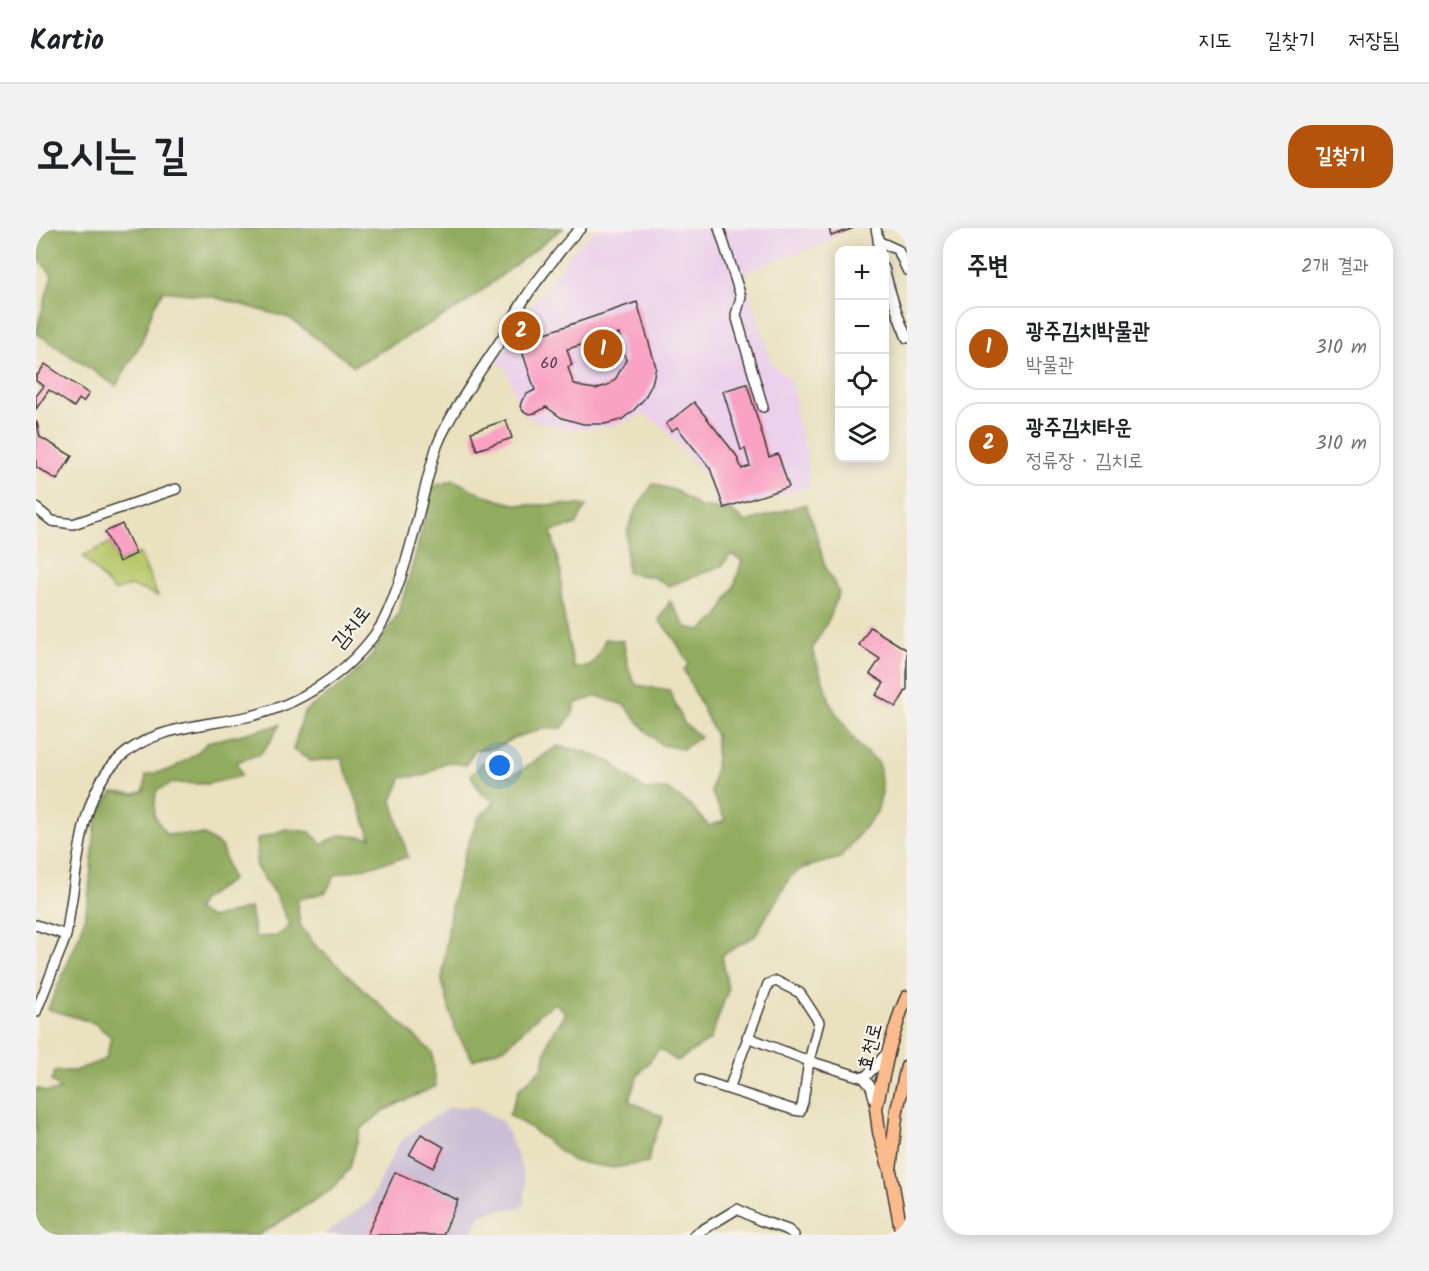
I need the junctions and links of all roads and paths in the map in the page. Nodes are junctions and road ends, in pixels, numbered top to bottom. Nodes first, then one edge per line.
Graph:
1 (581, 228) edge
2 (719, 228) edge
3 (876, 228) edge
4 (879, 246) edge
5 (889, 248) edge
6 (907, 270) edge
7 (889, 286) edge
8 (907, 338) edge
9 (763, 407) dead end
10 (176, 489) dead end
11 (36, 508) edge
12 (36, 925) edge
13 (66, 935) junction
14 (907, 997) edge
15 (36, 1012) edge
16 (747, 1037) junction
17 (889, 1049) junction
18 (809, 1061) junction
19 (907, 1066) edge
20 (864, 1078) junction
21 (699, 1080) dead end
22 (729, 1089) junction
23 (876, 1108) junction
24 (890, 1170) junction
25 (694, 1235) edge
26 (794, 1235) edge
27 (902, 1235) edge

1 - 13 street, 김치로
2 - 9 street
3 - 4 street
5 - 6 street
7 - 8 street
10 - 11 street
12 - 13 street
13 - 15 street, 김치로
14 - 17 main road, 효천로
16 - 18 street
16 - 18 street
16 - 22 street
17 - 20 street
17 - 23 main road, 효천로
18 - 20 street
18 - 22 street
19 - 24 main road, 효천로
20 - 23 street
21 - 22 street
23 - 24 main road
24 - 27 main road
25 - 26 street

